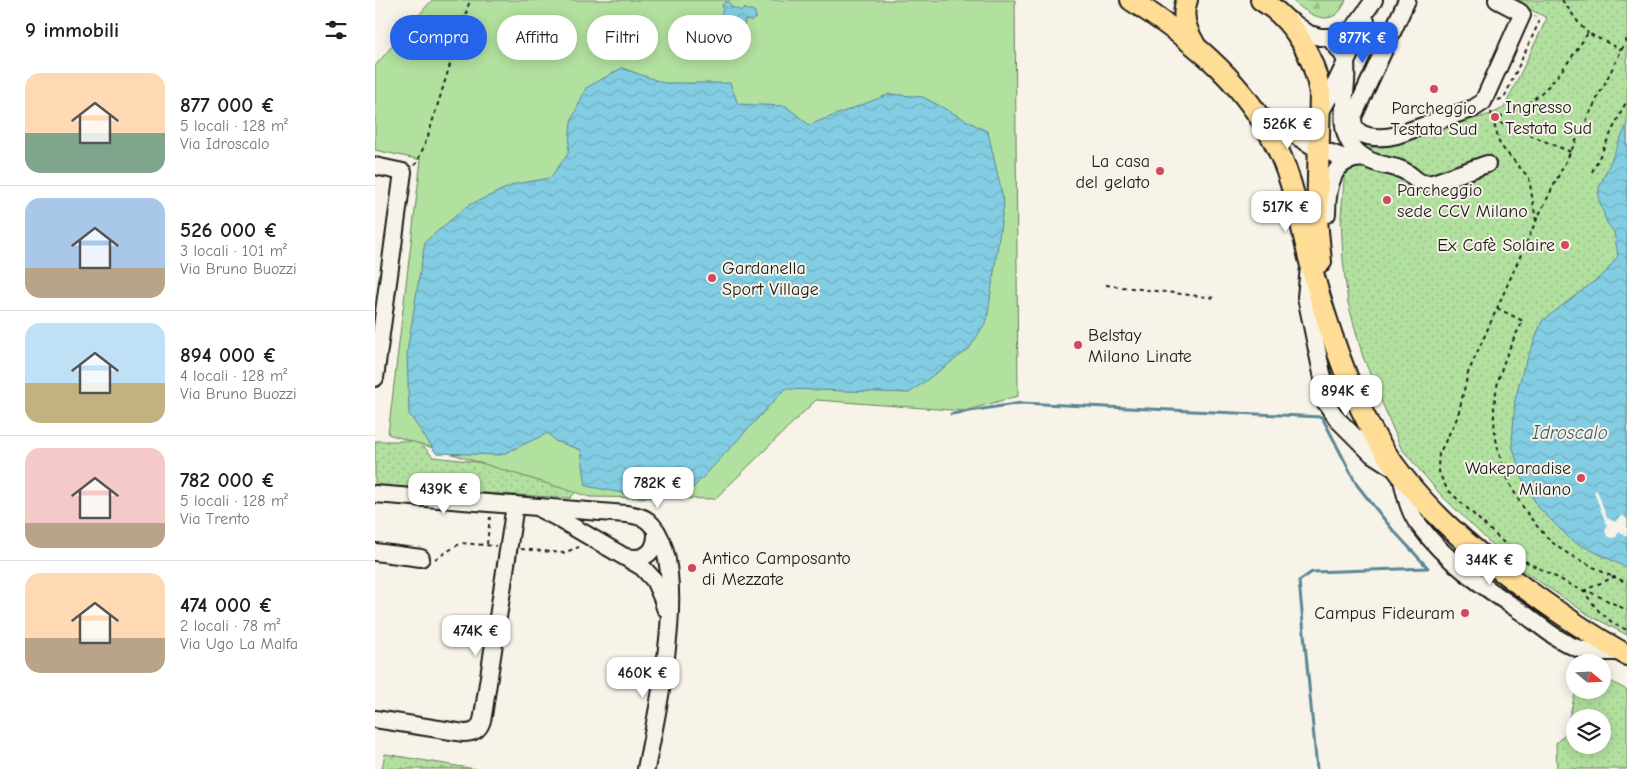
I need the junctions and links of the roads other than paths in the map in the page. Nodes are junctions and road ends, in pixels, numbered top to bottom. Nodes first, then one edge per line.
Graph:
1 (1131, 0) edge
2 (1187, 0) edge
3 (1375, 0) edge
4 (1407, 0) edge
5 (1497, 0) edge
6 (1265, 2) edge
7 (1329, 38) junction
8 (1194, 43) junction
9 (1346, 63) junction
10 (1319, 114) junction
11 (1258, 115) junction
12 (1291, 133) junction
13 (1319, 149) junction
14 (1359, 160) junction
15 (1487, 164) dead end
16 (375, 166) edge
17 (1315, 264) junction
18 (375, 378) edge
19 (1400, 472) junction
20 (375, 494) edge
21 (523, 506) junction
22 (656, 531) junction
23 (375, 552) edge
24 (627, 557) junction
25 (421, 558) dead end
26 (668, 630) junction
27 (1625, 654) edge
28 (375, 719) edge
29 (646, 769) edge

1 - 8 main road
2 - 8 main road
3 - 7 street
3 - 9 street
4 - 5 street
6 - 7 street
6 - 10 main road
7 - 9 street
8 - 11 main road
9 - 10 street
9 - 14 street
10 - 12 main road
10 - 13 main road
11 - 12 main road
11 - 17 main road
12 - 13 street
13 - 14 street
13 - 17 main road
14 - 15 street
14 - 17 street
16 - 18 street
17 - 19 main road
17 - 19 street
19 - 27 main road
20 - 21 street
21 - 22 street
21 - 24 street
21 - 28 street
22 - 24 street
22 - 26 street
23 - 25 street
24 - 26 street
26 - 29 street

